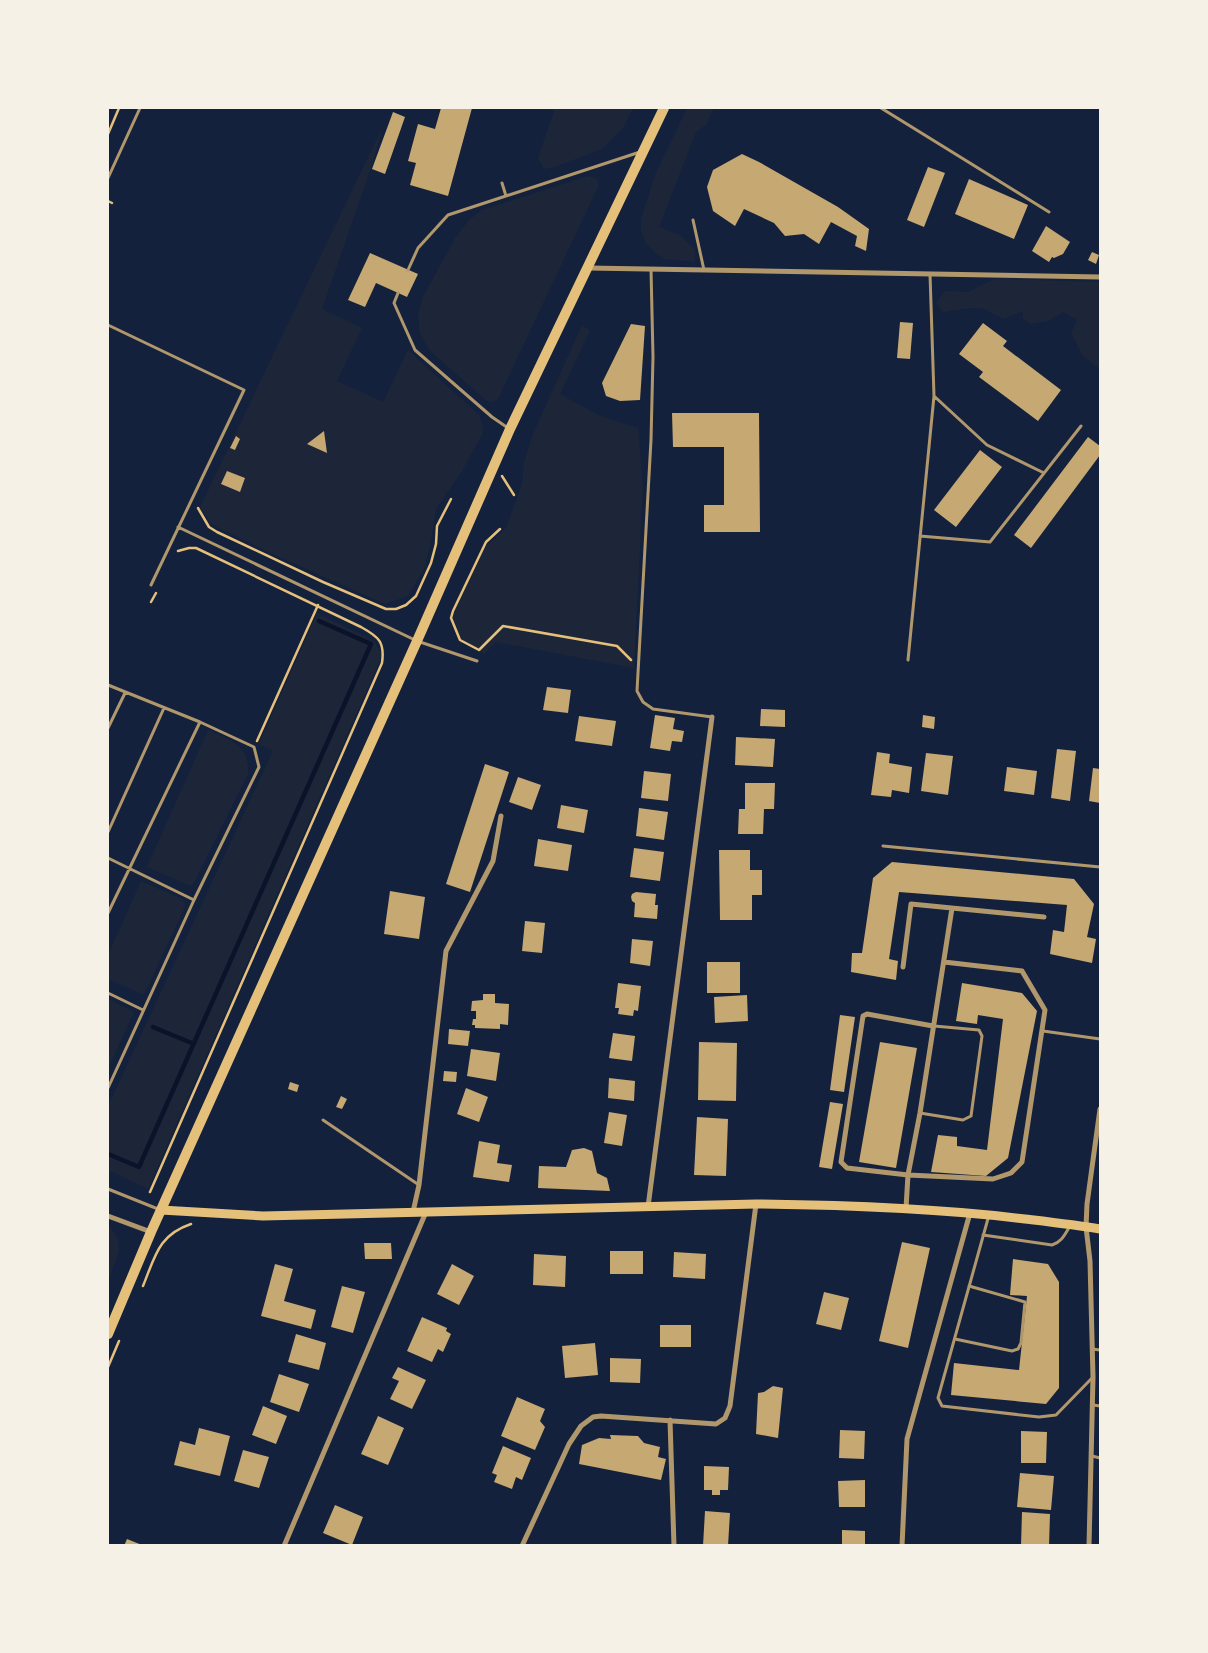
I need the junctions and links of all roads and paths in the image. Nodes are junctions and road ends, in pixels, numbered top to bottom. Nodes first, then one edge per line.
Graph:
1 (119, 108) edge
2 (140, 108) edge
3 (664, 108) edge
4 (881, 108) edge
5 (108, 134) edge
6 (643, 151) junction
7 (108, 178) edge
8 (502, 183) dead end
9 (506, 196) junction
10 (108, 201) edge
11 (112, 203) dead end
12 (1049, 212) dead end
13 (693, 220) dead end
14 (587, 268) junction
15 (651, 269) junction
16 (408, 270) dead end
17 (704, 270) junction
18 (930, 274) junction
19 (1100, 277) edge
20 (398, 293) dead end
21 (108, 325) edge
22 (934, 396) junction
23 (1081, 426) dead end
24 (510, 429) junction
25 (1044, 473) junction
26 (452, 499) dead end
27 (199, 503) dead end
28 (178, 527) junction
29 (500, 529) dead end
30 (920, 536) junction
31 (174, 554) dead end
32 (151, 584) dead end
33 (158, 587) dead end
34 (322, 596) junction
35 (151, 602) dead end
36 (318, 606) junction
37 (417, 641) junction
38 (908, 660) dead end
39 (477, 661) dead end
40 (638, 667) junction
41 (108, 685) edge
42 (125, 692) junction
43 (164, 708) junction
44 (712, 717) joint
45 (200, 722) junction
46 (108, 728) edge
47 (254, 747) junction
48 (501, 816) dead end
49 (108, 832) edge
50 (883, 846) dead end
51 (108, 858) edge
52 (1100, 867) edge
53 (129, 869) junction
54 (194, 900) junction
55 (952, 908) junction
56 (108, 913) edge
57 (1044, 916) dead end
58 (944, 962) junction
59 (903, 967) dead end
60 (108, 993) edge
61 (142, 1010) junction
62 (933, 1026) junction
63 (1043, 1031) junction
64 (1100, 1039) edge
65 (108, 1088) edge
66 (1100, 1109) edge
67 (920, 1113) junction
68 (323, 1120) dead end
69 (908, 1175) junction
70 (419, 1185) junction
71 (108, 1189) edge
72 (150, 1192) dead end
73 (756, 1204) junction
74 (648, 1207) junction
75 (906, 1208) junction
76 (161, 1210) junction
77 (413, 1212) junction
78 (426, 1212) junction
79 (970, 1212) junction
80 (989, 1215) junction
81 (108, 1216) edge
82 (200, 1224) dead end
83 (1071, 1225) junction
84 (1086, 1226) junction
85 (1100, 1229) edge
86 (151, 1232) junction
87 (983, 1236) junction
88 (969, 1286) junction
89 (139, 1294) dead end
90 (108, 1334) edge
91 (955, 1339) junction
92 (119, 1340) dead end
93 (1092, 1349) junction
94 (1100, 1350) edge
95 (108, 1367) edge
96 (1093, 1377) junction
97 (1093, 1405) junction
98 (1100, 1406) edge
99 (670, 1420) junction
100 (1092, 1456) junction
101 (1100, 1458) edge
102 (284, 1546) edge
103 (522, 1546) edge
104 (674, 1546) edge
105 (902, 1546) edge
106 (1089, 1546) edge

1 - 5 path
2 - 7 lane
3 - 6 highway
4 - 12 lane
6 - 9 lane
6 - 14 highway
8 - 9 lane
9 - 16 lane
10 - 11 path
13 - 17 lane
14 - 15 street
14 - 24 highway
15 - 17 street
15 - 40 lane
17 - 18 street
18 - 19 street
18 - 22 lane
20 - 24 lane
21 - 28 lane
22 - 25 lane
22 - 30 lane
23 - 25 lane
24 - 37 highway
25 - 30 lane
26 - 27 path
28 - 32 lane
28 - 34 lane
29 - 40 path
30 - 38 lane
31 - 36 path
33 - 35 path
34 - 36 path
34 - 37 lane
36 - 47 path
36 - 72 path
37 - 39 lane
37 - 76 highway
40 - 44 lane
41 - 42 lane
42 - 43 lane
42 - 46 lane
43 - 45 lane
43 - 49 lane
44 - 74 street
45 - 47 lane
45 - 53 lane
47 - 54 lane
48 - 70 street
50 - 52 lane
51 - 53 lane
53 - 54 lane
53 - 56 lane
54 - 61 lane
55 - 57 street
55 - 58 street
55 - 59 street
58 - 62 street
58 - 63 street
60 - 61 lane
61 - 65 lane
62 - 67 street
62 - 67 lane
62 - 69 street
63 - 64 lane
63 - 69 street
66 - 84 street
67 - 69 street
68 - 70 lane
69 - 75 street
70 - 77 street
71 - 76 lane
73 - 74 main road
73 - 75 main road
73 - 99 street
74 - 78 main road
75 - 79 main road
76 - 77 main road
76 - 86 highway
77 - 78 main road
78 - 102 street
79 - 80 main road
79 - 105 street
80 - 83 main road
80 - 87 lane
81 - 86 street
82 - 89 path
83 - 84 main road
83 - 87 lane
84 - 85 main road
84 - 93 street
86 - 90 highway
87 - 88 lane
88 - 91 lane
88 - 91 lane
91 - 96 lane
92 - 95 path
93 - 94 lane
93 - 96 street
96 - 97 street
97 - 98 lane
97 - 100 street
99 - 103 street
99 - 104 street
100 - 101 lane
100 - 106 street

